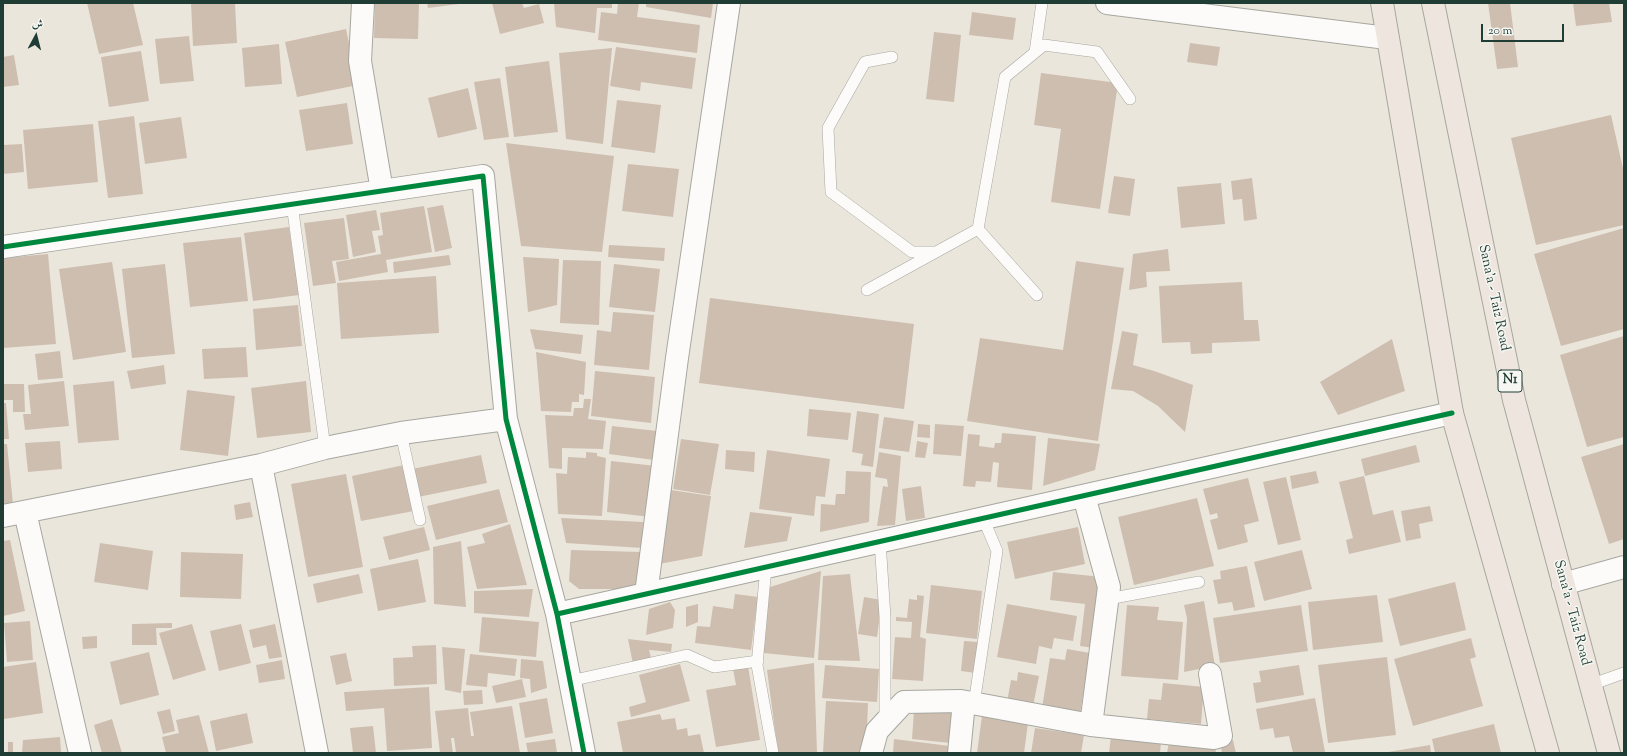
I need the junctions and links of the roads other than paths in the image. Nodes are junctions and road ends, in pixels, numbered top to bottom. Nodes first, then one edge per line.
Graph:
1 (363, 3) edge
2 (729, 3) edge
3 (1042, 3) edge
4 (1107, 3) edge
5 (1382, 3) edge
6 (1433, 3) edge
7 (1387, 38) junction
8 (1035, 52) junction
9 (892, 57) dead end
10 (1130, 99) dead end
11 (382, 191) junction
12 (292, 204) junction
13 (978, 229) junction
14 (3, 247) edge
15 (937, 252) junction
16 (868, 290) dead end
17 (1037, 294) dead end
18 (1452, 413) junction
19 (506, 419) junction
20 (401, 433) junction
21 (325, 448) junction
22 (261, 465) junction
23 (1084, 496) junction
24 (25, 512) junction
25 (3, 516) edge
26 (983, 518) junction
27 (420, 520) dead end
28 (880, 541) junction
29 (766, 567) junction
30 (1624, 567) edge
31 (1198, 582) dead end
32 (1563, 584) junction
33 (646, 594) junction
34 (1108, 599) junction
35 (557, 614) junction
36 (758, 661) junction
37 (1624, 673) edge
38 (1210, 674) dead end
39 (570, 681) junction
40 (1590, 685) junction
41 (969, 703) junction
42 (885, 722) junction
43 (1091, 725) junction
44 (80, 753) edge
45 (317, 753) edge
46 (584, 753) edge
47 (774, 753) edge
48 (871, 753) edge
49 (959, 753) edge
50 (1548, 753) edge
51 (1609, 753) edge

1 - 11 street
2 - 33 street
3 - 8 lane
4 - 7 street
5 - 7 highway
6 - 32 highway, Sana'a - Taiz Road / N1
7 - 18 highway
8 - 10 lane
8 - 13 lane
9 - 15 lane
11 - 12 street
11 - 19 street
12 - 14 street
12 - 21 lane
13 - 15 lane
13 - 17 lane
15 - 16 lane
18 - 23 street
18 - 50 highway
19 - 20 street
19 - 35 street
20 - 21 street
20 - 27 lane
21 - 22 street
22 - 24 street
22 - 45 street
23 - 26 street
23 - 34 street
24 - 25 street
24 - 44 street
26 - 28 street
26 - 41 lane
28 - 29 street
28 - 42 lane
29 - 33 street
29 - 36 lane
30 - 32 street
31 - 34 lane
32 - 40 highway, Sana'a - Taiz Road / N1
33 - 35 street
34 - 43 street
35 - 39 street
36 - 39 lane
36 - 47 lane
37 - 40 lane
38 - 43 street
39 - 46 street
40 - 51 highway, Sana'a - Taiz Road / N1
41 - 42 street
41 - 43 street
41 - 49 street
42 - 48 street

